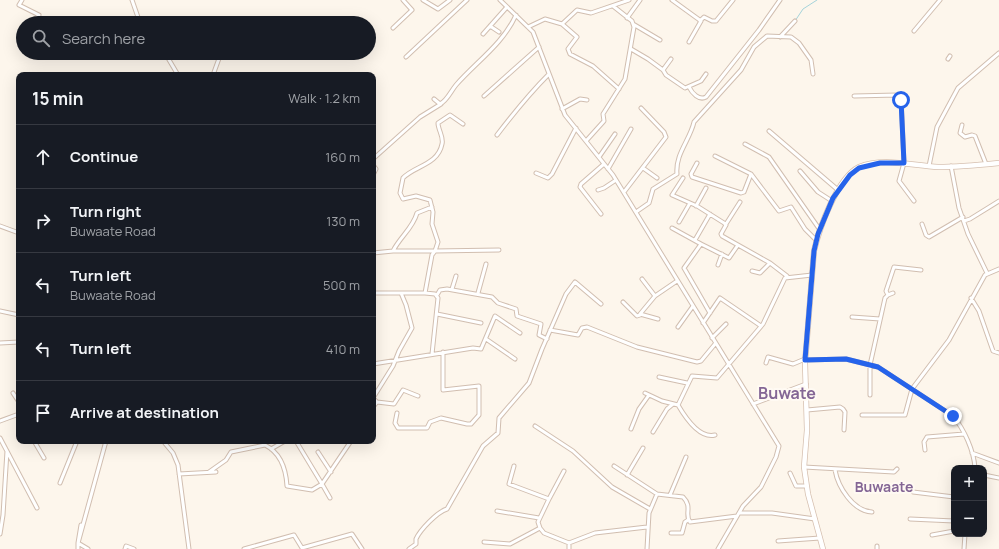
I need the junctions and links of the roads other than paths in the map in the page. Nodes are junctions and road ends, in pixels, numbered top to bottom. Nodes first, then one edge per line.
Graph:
1 (22, 0) edge
2 (132, 0) edge
3 (403, 0) edge
4 (423, 0) edge
5 (450, 0) edge
6 (467, 0) edge
7 (500, 0) edge
8 (629, 0) edge
9 (640, 0) edge
10 (733, 0) edge
11 (780, 0) edge
12 (940, 0) edge
13 (674, 1) edge
14 (613, 6) junction
15 (507, 7) junction
16 (516, 15) junction
17 (37, 16) edge
18 (138, 16) edge
19 (627, 18) junction
20 (700, 20) junction
21 (795, 21) dead end
22 (562, 24) junction
23 (633, 24) junction
24 (490, 26) junction
25 (528, 27) junction
26 (393, 28) dead end
27 (914, 31) dead end
28 (499, 32) dead end
29 (483, 34) dead end
30 (780, 36) junction
31 (660, 40) dead end
32 (689, 42) dead end
33 (539, 46) junction
34 (630, 49) junction
35 (999, 53) edge
36 (406, 56) dead end
37 (671, 59) dead end
38 (169, 60) edge
39 (218, 60) edge
40 (663, 70) junction
41 (176, 72) edge
42 (214, 72) edge
43 (549, 74) junction
44 (706, 74) dead end
45 (813, 74) dead end
46 (690, 87) junction
47 (619, 89) junction
48 (484, 96) dead end
49 (854, 96) dead end
50 (434, 99) dead end
51 (588, 100) dead end
52 (441, 104) junction
53 (641, 108) dead end
54 (562, 110) junction
55 (463, 124) dead end
56 (962, 125) dead end
57 (576, 128) junction
58 (631, 129) dead end
59 (769, 131) dead end
60 (615, 134) dead end
61 (497, 135) dead end
62 (586, 141) junction
63 (745, 144) dead end
64 (376, 156) edge
65 (599, 156) junction
66 (715, 156) dead end
67 (697, 163) dead end
68 (904, 163) junction
69 (999, 163) edge
70 (604, 164) junction
71 (986, 164) junction
72 (929, 166) junction
73 (951, 166) junction
74 (643, 168) junction
75 (608, 169) junction
76 (800, 171) dead end
77 (536, 173) dead end
78 (752, 174) junction
79 (658, 178) dead end
80 (683, 178) dead end
81 (616, 180) junction
82 (706, 188) dead end
83 (598, 190) dead end
84 (838, 190) junction
85 (624, 192) junction
86 (832, 201) junction
87 (914, 201) dead end
88 (999, 201) edge
89 (740, 202) dead end
90 (690, 203) junction
91 (696, 206) junction
92 (432, 207) junction
93 (636, 212) junction
94 (601, 214) dead end
95 (710, 214) junction
96 (963, 219) junction
97 (679, 222) dead end
98 (726, 224) junction
99 (922, 224) dead end
100 (0, 226) edge
101 (672, 228) dead end
102 (820, 230) junction
103 (16, 231) edge
104 (694, 240) junction
105 (816, 240) junction
106 (702, 244) junction
107 (738, 244) junction
108 (435, 250) junction
109 (499, 250) dead end
110 (393, 251) junction
111 (376, 253) edge
112 (722, 254) junction
113 (770, 263) junction
114 (486, 264) dead end
115 (718, 265) dead end
116 (999, 269) edge
117 (752, 270) dead end
118 (921, 270) dead end
119 (987, 273) junction
120 (812, 275) junction
121 (456, 276) dead end
122 (787, 276) junction
123 (642, 279) dead end
124 (677, 281) junction
125 (452, 289) junction
126 (376, 293) edge
127 (401, 293) junction
128 (425, 293) junction
129 (478, 293) junction
130 (893, 293) dead end
131 (888, 294) junction
132 (437, 295) junction
133 (655, 296) junction
134 (971, 298) junction
135 (624, 302) dead end
136 (601, 304) dead end
137 (693, 306) junction
138 (0, 311) edge
139 (710, 313) junction
140 (16, 314) edge
141 (437, 314) junction
142 (640, 315) junction
143 (852, 317) dead end
144 (658, 319) dead end
145 (880, 319) junction
146 (482, 323) dead end
147 (703, 324) junction
148 (726, 324) dead end
149 (761, 326) junction
150 (678, 327) dead end
151 (550, 330) junction
152 (520, 333) dead end
153 (712, 338) junction
154 (486, 339) junction
155 (546, 339) junction
156 (16, 342) edge
157 (0, 343) edge
158 (715, 344) junction
159 (443, 352) junction
160 (999, 353) edge
161 (432, 354) junction
162 (396, 359) junction
163 (515, 359) dead end
164 (805, 359) junction
165 (376, 363) edge
166 (766, 363) dead end
167 (729, 365) junction
168 (870, 365) junction
169 (659, 377) dead end
170 (687, 383) junction
171 (806, 384) junction
172 (912, 389) junction
173 (376, 392) edge
174 (13, 393) dead end
175 (645, 393) dead end
176 (649, 395) junction
177 (870, 395) dead end
178 (418, 396) dead end
179 (16, 398) edge
180 (377, 402) edge
181 (673, 404) junction
182 (753, 404) junction
183 (678, 405) junction
184 (807, 410) junction
185 (397, 413) dead end
186 (16, 415) edge
187 (862, 415) dead end
188 (0, 422) edge
189 (535, 426) dead end
190 (631, 429) dead end
191 (844, 430) dead end
192 (653, 432) dead end
193 (964, 434) junction
194 (715, 435) dead end
195 (0, 438) edge
196 (36, 444) edge
197 (76, 444) edge
198 (106, 444) edge
199 (165, 444) edge
200 (280, 444) edge
201 (298, 444) edge
202 (349, 444) edge
203 (642, 448) dead end
204 (271, 449) junction
205 (925, 450) dead end
206 (7, 451) junction
207 (318, 452) dead end
208 (972, 453) junction
209 (686, 457) dead end
210 (44, 458) dead end
211 (999, 463) edge
212 (974, 465) edge
213 (514, 466) dead end
214 (614, 466) dead end
215 (804, 467) junction
216 (898, 469) dead end
217 (835, 470) junction
218 (564, 471) dead end
219 (209, 472) junction
220 (216, 472) dead end
221 (331, 472) junction
222 (790, 473) dead end
223 (179, 474) junction
224 (627, 475) junction
225 (987, 476) edge
226 (999, 478) edge
227 (60, 483) dead end
228 (322, 484) junction
229 (806, 486) junction
230 (914, 492) dead end
231 (657, 494) junction
232 (670, 495) junction
233 (951, 497) edge
234 (330, 498) dead end
235 (549, 499) junction
236 (37, 508) dead end
237 (650, 510) junction
238 (497, 511) dead end
239 (872, 512) dead end
240 (738, 514) junction
241 (539, 518) junction
242 (815, 519) junction
243 (910, 519) dead end
244 (688, 520) junction
245 (951, 521) edge
246 (82, 524) dead end
247 (647, 527) junction
248 (540, 528) junction
249 (951, 532) edge
250 (671, 533) dead end
251 (0, 534) edge
252 (932, 535) dead end
253 (965, 537) edge
254 (820, 538) junction
255 (484, 542) dead end
256 (569, 542) junction
257 (778, 542) dead end
258 (78, 543) junction
259 (251, 548) edge
260 (360, 548) edge
261 (78, 549) edge
262 (88, 549) edge
263 (125, 549) edge
264 (134, 549) edge
265 (138, 549) edge
266 (189, 549) edge
267 (244, 549) edge
268 (409, 549) edge
269 (569, 549) edge
270 (647, 549) edge
271 (718, 549) edge
272 (823, 549) edge
273 (964, 549) edge

1 - 17 street
2 - 18 street
3 - 26 street
4 - 5 street
6 - 36 street
7 - 15 street
8 - 14 street
9 - 19 street
10 - 20 street
11 - 46 street
12 - 27 street
13 - 20 street
14 - 19 street
14 - 22 street
15 - 16 street
15 - 24 street
16 - 25 street
16 - 52 street
19 - 23 street
20 - 32 street
21 - 30 street
22 - 25 street
22 - 47 street
23 - 31 street
23 - 34 street
24 - 28 street
24 - 29 street
25 - 33 street
30 - 45 street
30 - 93 street
33 - 43 street
33 - 48 street
34 - 40 street
34 - 47 street
35 - 72 street
37 - 40 street
38 - 41 street
39 - 42 street
40 - 46 street
43 - 54 street
43 - 61 street
44 - 46 street
47 - 62 street
49 - 68 street
50 - 52 street
51 - 54 street
52 - 64 street
53 - 74 street
54 - 57 street
55 - 92 street
56 - 71 street
57 - 62 street
57 - 77 street
58 - 75 street
59 - 84 street
60 - 65 street
62 - 65 street
63 - 102 street
65 - 70 street
66 - 78 street
67 - 78 street
68 - 72 street
68 - 84 street
68 - 87 street
69 - 71 street
70 - 75 street
70 - 94 street
71 - 73 street
72 - 73 street
73 - 96 street
74 - 79 street
74 - 85 street
75 - 81 street
76 - 86 street
78 - 105 street
80 - 90 street
81 - 83 street
81 - 85 street
82 - 91 street
84 - 86 street
85 - 93 street
86 - 102 street
88 - 96 street
89 - 98 street
90 - 91 street
90 - 97 street
91 - 95 street
92 - 108 street
92 - 110 street
93 - 124 street
95 - 98 street
95 - 104 street
96 - 99 street
96 - 119 street
98 - 107 street
100 - 103 street
101 - 104 street
102 - 105 street
104 - 106 street
105 - 120 street
106 - 112 street
106 - 139 street
107 - 112 street
107 - 113 street
108 - 109 street
108 - 110 street
108 - 128 street
110 - 111 street
112 - 115 street
113 - 117 street
113 - 122 street
114 - 129 street
116 - 119 street
118 - 131 street
119 - 134 street
120 - 122 street
120 - 164 street
121 - 125 street
122 - 149 street
123 - 133 street
124 - 133 street
124 - 137 street
125 - 129 street
125 - 132 street
126 - 127 street
127 - 128 street
127 - 162 street
128 - 132 street
129 - 155 street
130 - 131 street
131 - 145 street
132 - 141 street
133 - 142 street
134 - 160 street
134 - 172 street
135 - 142 street
136 - 151 street
137 - 147 street
137 - 150 street
138 - 140 street
139 - 147 street
139 - 149 street
141 - 146 street
141 - 161 street
142 - 144 street
143 - 145 street
145 - 168 street
147 - 153 street
148 - 153 street
149 - 167 street
151 - 155 street
151 - 158 street
152 - 154 street
153 - 158 street
154 - 159 street
154 - 163 street
155 - 268 street
156 - 157 street
158 - 167 street
159 - 161 street
159 - 185 street
161 - 162 street
162 - 165 street
162 - 173 street
164 - 166 street
164 - 168 street
164 - 171 street
167 - 170 street
167 - 182 street
168 - 172 street
168 - 177 street
169 - 170 street
170 - 183 street
171 - 182 street
171 - 184 street
172 - 187 street
172 - 193 street
174 - 179 street
175 - 176 street
176 - 181 street
176 - 190 street
178 - 180 street
181 - 183 street
181 - 192 street
182 - 240 street
183 - 194 street
184 - 191 street
184 - 215 street
186 - 188 street
189 - 237 street
193 - 205 street
193 - 208 street
195 - 206 street
196 - 210 street
197 - 227 street
198 - 258 street
199 - 223 street
200 - 204 street
201 - 228 street
202 - 221 street
203 - 224 street
204 - 219 street
204 - 228 street
206 - 236 street
206 - 251 street
207 - 221 street
208 - 211 street
208 - 212 street
209 - 232 street
213 - 235 street
214 - 224 street
215 - 217 street
215 - 229 street
216 - 217 street
217 - 239 street
218 - 235 street
219 - 220 street
219 - 223 street
221 - 228 street
222 - 229 street
223 - 266 street
224 - 231 street
225 - 226 street
228 - 234 street
229 - 242 street
230 - 233 street
231 - 232 street
231 - 237 street
232 - 244 street
235 - 241 street
237 - 247 street
238 - 241 street
240 - 242 street
240 - 244 street
240 - 271 street
241 - 248 street
242 - 254 street
243 - 245 street
244 - 250 street
246 - 258 street
247 - 256 street
247 - 270 street
248 - 255 street
248 - 256 street
249 - 252 street
253 - 273 street
254 - 257 street
254 - 272 street
256 - 269 street
258 - 261 street
258 - 262 street
259 - 260 street
259 - 267 street
263 - 264 street
264 - 265 street

